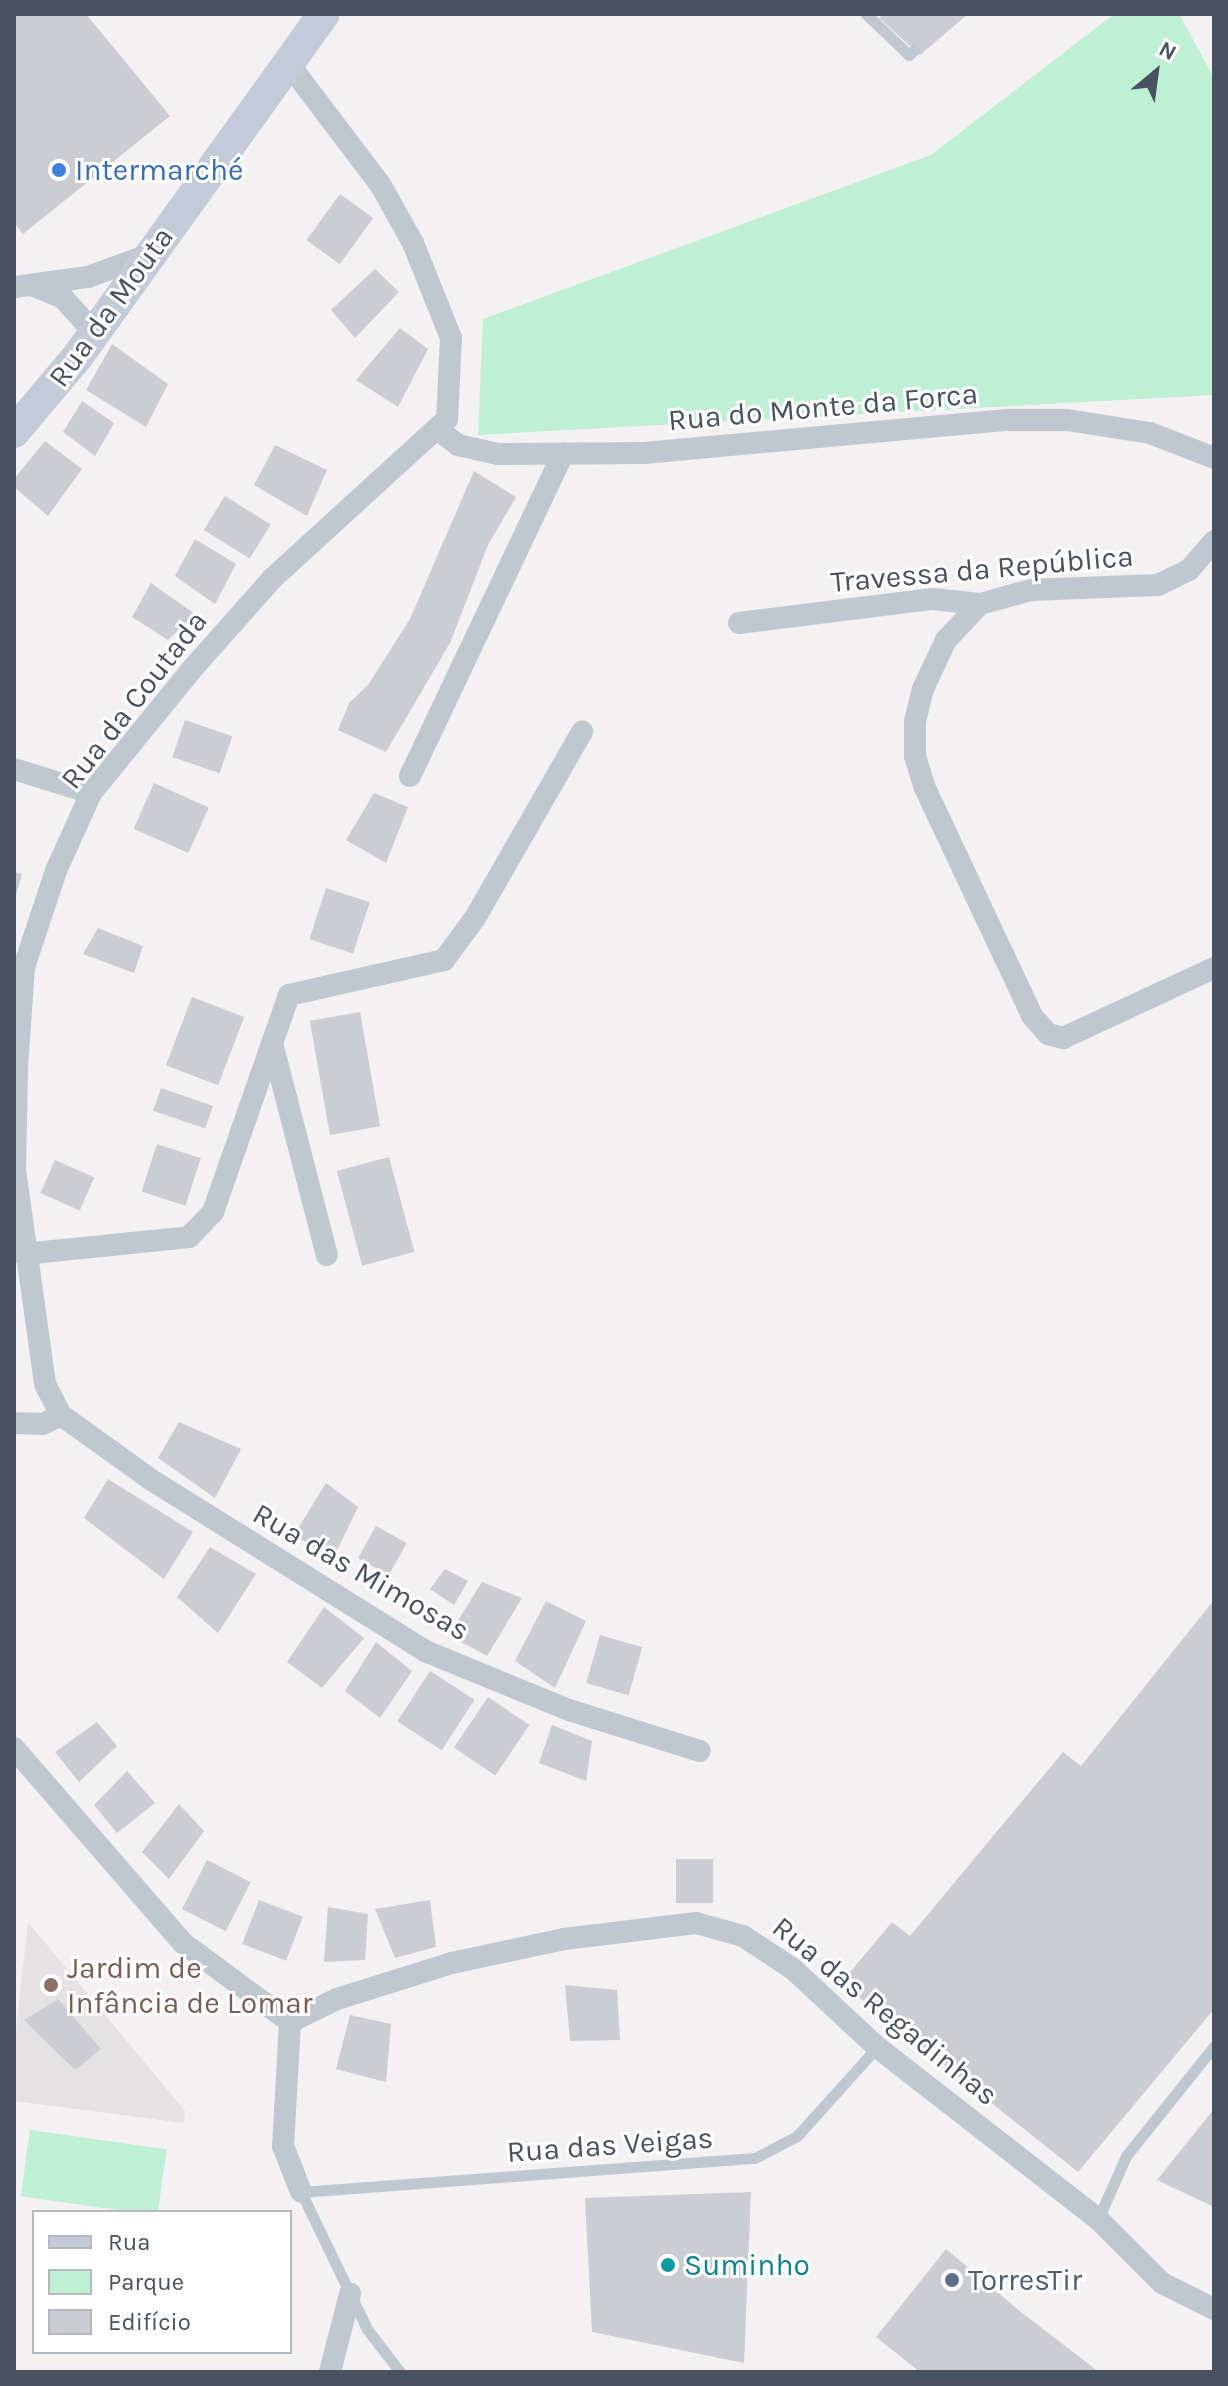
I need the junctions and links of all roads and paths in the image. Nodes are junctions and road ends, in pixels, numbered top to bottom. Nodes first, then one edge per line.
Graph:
1 (866, 14) edge
2 (320, 18) edge
3 (914, 50) dead end
4 (288, 63) junction
5 (148, 255) junction
6 (23, 286) edge
7 (94, 332) junction
8 (437, 429) junction
9 (14, 432) edge
10 (563, 454) junction
11 (1214, 458) edge
12 (1214, 541) edge
13 (980, 604) junction
14 (739, 623) dead end
15 (582, 732) dead end
16 (14, 769) edge
17 (410, 776) dead end
18 (91, 793) junction
19 (1214, 968) edge
20 (272, 1043) junction
21 (23, 1254) junction
22 (327, 1255) dead end
23 (61, 1415) junction
24 (14, 1423) edge
25 (14, 1748) edge
26 (700, 1751) dead end
27 (290, 2022) junction
28 (1214, 2046) edge
29 (877, 2047) junction
30 (301, 2192) junction
31 (1098, 2219) junction
32 (350, 2294) junction
33 (1214, 2309) edge
34 (330, 2372) edge
35 (400, 2372) edge

1 - 3 lane
2 - 4 main road, Rua da Mouta
4 - 5 main road, Rua da Mouta
4 - 8 street
5 - 6 street
5 - 7 main road, Rua da Mouta
6 - 7 street
7 - 9 main road, Rua da Mouta
8 - 10 street, Rua do Monte da Forca
8 - 18 street, Rua da Coutada
10 - 11 street, Rua do Monte da Forca
10 - 17 street
12 - 13 street, Travessa da República
13 - 14 street, Travessa da República
13 - 19 street
15 - 20 street
16 - 18 street
18 - 21 street, Rua da Coutada
20 - 21 street
20 - 22 street
21 - 23 street, Rua da Coutada
23 - 24 street
23 - 26 street, Rua das Mimosas
25 - 27 street
27 - 29 street, Rua das Regadinhas
27 - 30 street
28 - 31 lane
29 - 30 lane, Rua das Veigas
29 - 31 street, Rua das Regadinhas
30 - 32 lane
31 - 33 street, Rua das Regadinhas
32 - 34 street
32 - 35 lane

